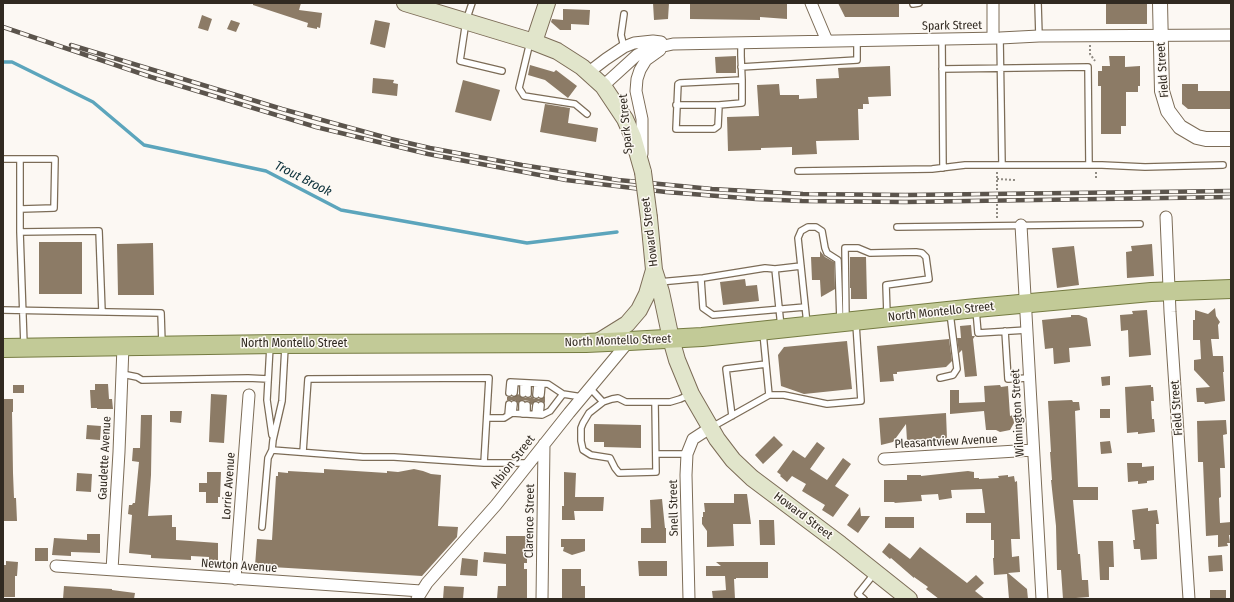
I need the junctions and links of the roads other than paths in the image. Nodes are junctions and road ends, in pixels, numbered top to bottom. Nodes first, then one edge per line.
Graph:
1 (405, 3) edge
2 (472, 3) edge
3 (547, 3) edge
4 (811, 3) edge
5 (993, 3) edge
6 (1038, 3) edge
7 (1160, 3) edge
8 (624, 14) dead end
9 (466, 21) junction
10 (1231, 35) edge
11 (1039, 36) junction
12 (1161, 36) junction
13 (997, 38) junction
14 (942, 39) junction
15 (532, 41) junction
16 (826, 41) junction
17 (856, 41) junction
18 (741, 42) junction
19 (673, 44) junction
20 (624, 47) junction
21 (741, 67) junction
22 (1001, 68) junction
23 (942, 70) junction
24 (502, 71) dead end
25 (589, 72) junction
26 (742, 80) junction
27 (603, 86) junction
28 (676, 105) junction
29 (719, 105) junction
30 (587, 114) dead end
31 (1231, 139) edge
32 (3, 159) edge
33 (20, 159) junction
34 (1000, 165) junction
35 (1088, 165) junction
36 (1223, 165) dead end
37 (943, 168) junction
38 (798, 171) dead end
39 (643, 172) junction
40 (21, 209) junction
41 (1166, 217) dead end
42 (1140, 224) dead end
43 (1021, 225) junction
44 (897, 227) dead end
45 (20, 232) junction
46 (801, 266) junction
47 (775, 269) junction
48 (656, 276) junction
49 (701, 279) junction
50 (1231, 289) edge
51 (1170, 291) junction
52 (1026, 304) junction
53 (805, 307) junction
54 (976, 308) junction
55 (780, 309) junction
56 (3, 310) edge
57 (22, 310) junction
58 (950, 311) junction
59 (102, 312) junction
60 (888, 318) junction
61 (848, 322) junction
62 (807, 326) junction
63 (781, 329) junction
64 (1027, 330) junction
65 (762, 331) junction
66 (1005, 332) junction
67 (671, 339) junction
68 (629, 341) junction
69 (598, 342) junction
70 (278, 344) junction
71 (123, 346) junction
72 (163, 346) junction
73 (3, 348) edge
74 (24, 348) junction
75 (766, 364) junction
76 (122, 374) junction
77 (940, 378) dead end
78 (1029, 378) junction
79 (268, 379) junction
80 (526, 383) junction
81 (539, 384) junction
82 (590, 388) junction
83 (512, 393) dead end
84 (525, 394) dead end
85 (563, 394) junction
86 (691, 394) junction
87 (249, 395) dead end
88 (539, 395) dead end
89 (769, 395) junction
90 (582, 397) junction
91 (603, 402) junction
92 (655, 402) junction
93 (511, 404) dead end
94 (525, 404) dead end
95 (538, 405) dead end
96 (511, 414) junction
97 (524, 414) junction
98 (537, 415) junction
99 (732, 416) junction
100 (487, 418) junction
101 (710, 428) junction
102 (273, 440) junction
103 (544, 444) junction
104 (272, 450) junction
105 (1033, 450) junction
106 (303, 452) junction
107 (656, 454) junction
108 (687, 454) junction
109 (884, 459) dead end
110 (484, 463) junction
111 (529, 463) junction
112 (262, 527) dead end
113 (56, 566) dead end
114 (112, 570) junction
115 (876, 572) junction
116 (235, 579) junction
117 (419, 595) edge
118 (542, 599) edge
119 (689, 599) edge
120 (864, 599) edge
121 (909, 599) edge
122 (1042, 599) edge
123 (1189, 599) edge

1 - 9 main road, Howard Street
2 - 9 lane
3 - 15 main road
4 - 16 street
5 - 13 street
6 - 11 lane
7 - 12 street, Field Street
8 - 20 lane
9 - 15 main road, Howard Street
9 - 24 lane
10 - 12 street, Spark Street
11 - 12 street, Spark Street
11 - 13 street, Spark Street
12 - 31 street, Field Street
13 - 14 street, Spark Street
13 - 22 lane
14 - 17 street, Spark Street
14 - 23 lane
15 - 25 main road, Howard Street
15 - 30 lane
16 - 17 street, Spark Street
16 - 18 street, Spark Street
17 - 21 lane
18 - 19 street, Spark Street
18 - 21 lane
19 - 20 street, Spark Street
19 - 27 street, Spark Street
19 - 39 street, Spark Street
20 - 25 street, Spark Street
21 - 26 lane
22 - 23 lane
22 - 34 lane
22 - 35 lane
23 - 37 lane
25 - 27 main road, Howard Street
26 - 28 lane
26 - 29 lane
27 - 39 main road, Howard Street
28 - 29 lane
28 - 29 lane
32 - 33 lane
33 - 40 lane
33 - 40 lane
34 - 35 lane
34 - 37 lane
35 - 36 lane
37 - 38 lane
39 - 48 main road, Howard Street, bridge
40 - 45 lane
41 - 51 street, Field Street
42 - 43 lane
43 - 44 lane
43 - 52 street, Wilmington Street
45 - 57 lane
45 - 59 lane
46 - 47 lane
46 - 53 lane
46 - 61 lane
47 - 49 lane
47 - 55 lane
48 - 49 lane
48 - 67 main road, Howard Street
48 - 69 main road
49 - 55 lane
50 - 51 main road, North Montello Street
51 - 52 main road, North Montello Street
51 - 123 street, Field Street
52 - 54 main road, North Montello Street
52 - 64 street, Wilmington Street
53 - 55 lane
53 - 62 lane
54 - 58 main road, North Montello Street
54 - 66 lane
55 - 63 lane
56 - 57 lane
57 - 59 lane
57 - 74 lane
58 - 60 main road, North Montello Street
58 - 77 lane
59 - 72 lane
60 - 61 main road, North Montello Street
60 - 61 lane
61 - 62 main road, North Montello Street
61 - 89 lane
62 - 63 main road, North Montello Street
63 - 65 main road, North Montello Street
64 - 66 lane
64 - 78 street, Wilmington Street
65 - 67 main road, North Montello Street
65 - 75 lane
66 - 78 lane
67 - 68 main road, North Montello Street
67 - 86 main road, Howard Street
68 - 69 main road, North Montello Street
68 - 82 street, Albion Street
69 - 70 main road, North Montello Street
70 - 72 main road, North Montello Street
70 - 79 lane
70 - 102 lane
71 - 72 main road, North Montello Street
71 - 74 main road, North Montello Street
71 - 76 street, Gaudette Avenue
73 - 74 main road, North Montello Street
75 - 89 lane
75 - 99 lane
76 - 79 lane
76 - 114 street, Gaudette Avenue
78 - 105 street, Wilmington Street
79 - 102 lane
80 - 81 lane
80 - 83 lane
80 - 84 lane
81 - 85 lane
81 - 88 lane
82 - 90 street, Albion Street
82 - 91 lane
85 - 90 lane
85 - 98 lane
86 - 92 lane
86 - 101 main road, Howard Street
87 - 116 street, Lorrie Avenue
89 - 99 lane
90 - 103 street, Albion Street
91 - 92 lane
91 - 107 lane
92 - 107 lane
93 - 96 lane
94 - 97 lane
95 - 98 lane
96 - 97 lane
96 - 100 lane
97 - 98 lane
99 - 101 lane
100 - 106 lane
100 - 110 lane
101 - 108 street, Snell Street
101 - 115 main road, Howard Street
102 - 104 lane
103 - 111 street, Albion Street
103 - 118 street, Clarence Street
104 - 106 lane
104 - 112 lane
105 - 109 street, Pleasantview Avenue
105 - 122 street, Wilmington Street
106 - 110 lane
107 - 108 lane
108 - 119 street, Snell Street
110 - 111 lane
111 - 117 street, Albion Street
113 - 114 street, Newton Avenue
114 - 116 street, Newton Avenue
115 - 120 lane
115 - 121 main road, Howard Street
116 - 117 street, Newton Avenue

